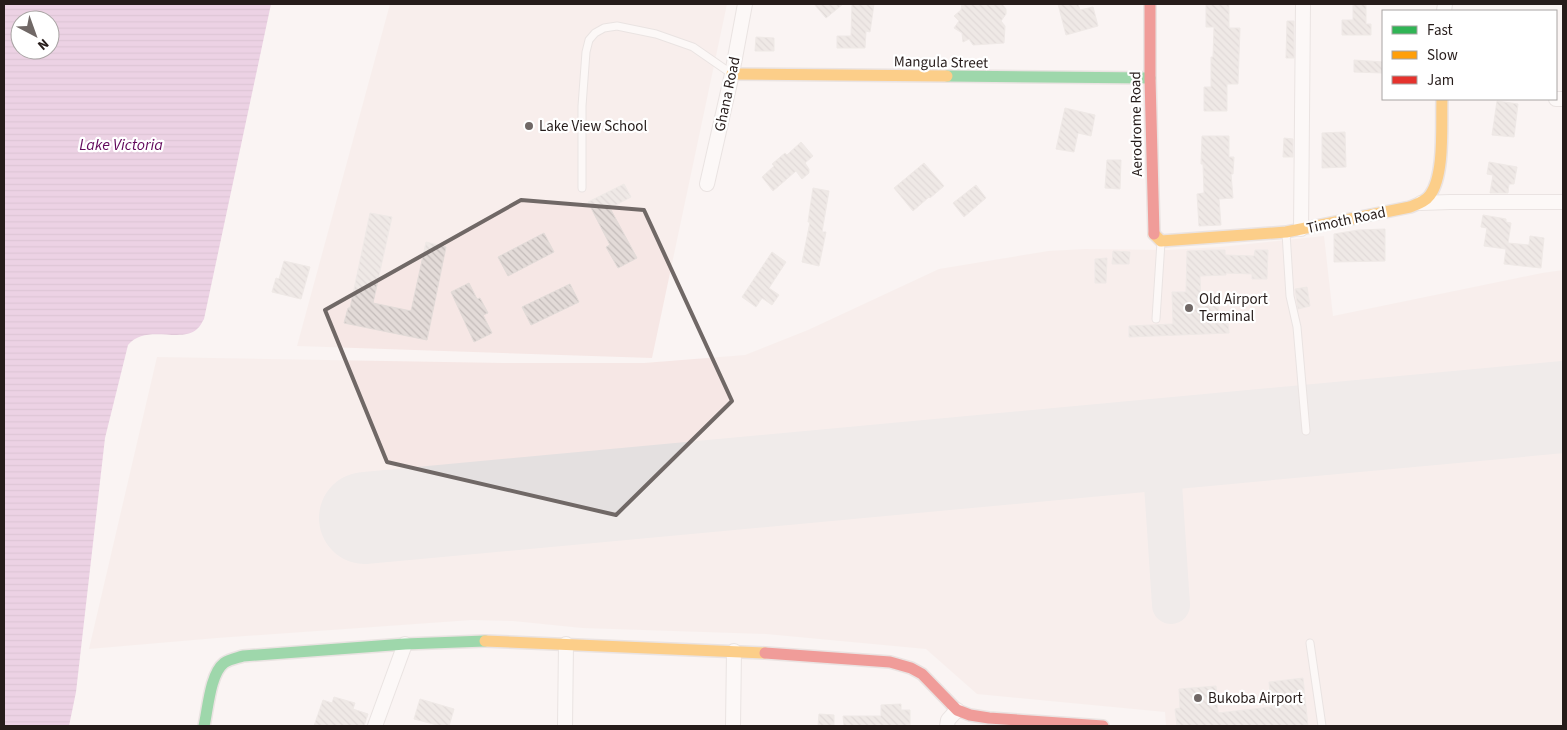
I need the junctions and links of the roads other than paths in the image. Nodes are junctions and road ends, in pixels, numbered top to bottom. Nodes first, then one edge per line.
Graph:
1 (745, 4) edge
2 (1150, 4) edge
3 (1303, 4) edge
4 (732, 74) junction
5 (1150, 78) junction
6 (1442, 100) edge
7 (708, 184) dead end
8 (582, 188) dead end
9 (1562, 202) dead end
10 (1422, 203) junction
11 (1301, 230) junction
12 (1286, 232) junction
13 (1161, 241) junction
14 (1156, 319) dead end
15 (1306, 431) dead end
16 (1310, 643) dead end
17 (405, 644) junction
18 (566, 644) junction
19 (734, 651) junction
20 (957, 710) junction
21 (204, 726) edge
22 (375, 726) edge
23 (565, 726) edge
24 (733, 726) edge
25 (947, 726) edge
26 (1103, 726) edge
27 (1322, 726) edge

1 - 4 street, Ghana Road
2 - 5 street, Aerodrome Road
3 - 11 street
4 - 5 street, Mangula Street
4 - 7 street, Ghana Road
4 - 8 lane
5 - 13 street, Aerodrome Road
6 - 10 street
9 - 10 street
10 - 11 street, Timoth Road
11 - 12 street, Timoth Road
12 - 13 street, Timoth Road
12 - 15 lane
13 - 14 lane
16 - 27 lane
17 - 18 street
17 - 21 street
17 - 22 street
18 - 19 street
18 - 23 street
19 - 20 street
19 - 24 street
20 - 25 street
20 - 26 street

